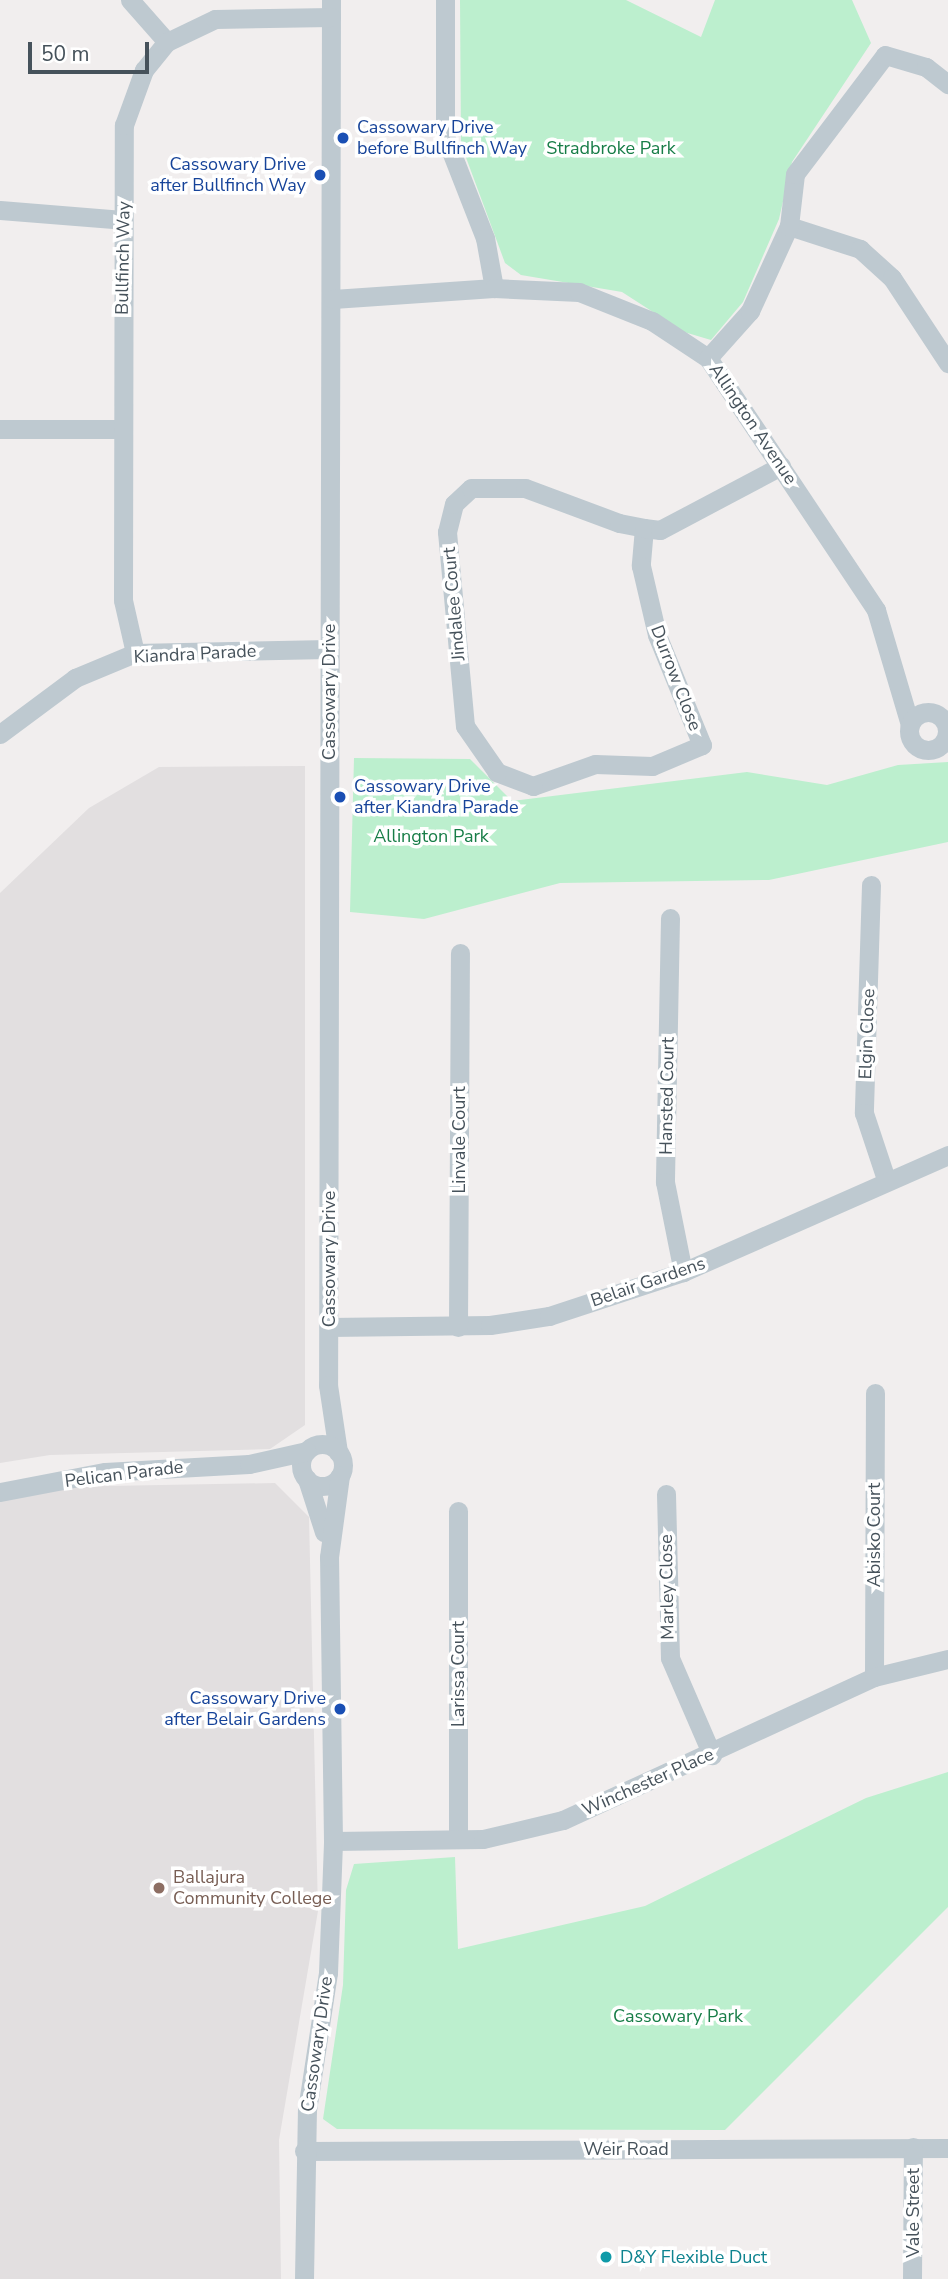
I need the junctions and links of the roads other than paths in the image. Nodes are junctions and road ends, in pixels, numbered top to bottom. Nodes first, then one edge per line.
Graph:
1 (130, 0) edge
2 (445, 0) edge
3 (331, 8) edge
4 (167, 42) junction
5 (948, 84) edge
6 (0, 210) edge
7 (123, 220) junction
8 (789, 226) junction
9 (494, 288) junction
10 (333, 299) junction
11 (708, 358) junction
12 (948, 363) edge
13 (0, 429) edge
14 (121, 429) junction
15 (781, 466) junction
16 (644, 528) junction
17 (328, 649) junction
18 (135, 653) junction
19 (916, 719) junction
20 (4, 722) edge
21 (947, 725) edge
22 (702, 745) joint
23 (944, 746) edge
24 (870, 885) dead end
25 (670, 918) dead end
26 (460, 953) dead end
27 (948, 1155) edge
28 (886, 1179) junction
29 (684, 1272) junction
30 (329, 1327) junction
31 (458, 1327) junction
32 (328, 1385) junction
33 (875, 1393) dead end
34 (309, 1448) junction
35 (338, 1452) junction
36 (249, 1464) junction
37 (340, 1476) junction
38 (305, 1477) junction
39 (0, 1492) edge
40 (666, 1494) dead end
41 (458, 1511) dead end
42 (329, 1557) junction
43 (948, 1659) edge
44 (874, 1677) junction
45 (712, 1755) junction
46 (458, 1836) junction
47 (333, 1841) junction
48 (913, 2147) junction
49 (948, 2148) edge
50 (304, 2151) junction
51 (304, 2279) edge
52 (912, 2279) edge

1 - 4 street
2 - 9 street
3 - 4 street, Bullfinch Way
3 - 10 street, Cassowary Drive
4 - 7 street, Bullfinch Way
5 - 8 street
6 - 7 street
7 - 14 street, Bullfinch Way
8 - 11 street
8 - 12 street
9 - 10 street, Allington Avenue
9 - 11 street, Allington Avenue
10 - 17 street, Cassowary Drive
11 - 15 street, Allington Avenue
13 - 14 street
14 - 18 street, Bullfinch Way
15 - 16 street, Jindalee Court
15 - 19 street, Allington Avenue
16 - 22 street, Durrow Close
16 - 22 street, Jindalee Court
17 - 18 street, Kiandra Parade
17 - 30 street, Cassowary Drive
18 - 20 street, Kiandra Parade
19 - 21 street
19 - 23 street, Allington Avenue
21 - 23 street
24 - 28 street, Elgin Close
25 - 29 street, Hansted Court
26 - 31 street, Linvale Court
27 - 28 street, Belair Gardens
28 - 29 street, Belair Gardens
29 - 31 street, Belair Gardens
30 - 31 street, Belair Gardens
30 - 32 street, Cassowary Drive
32 - 34 street, Cassowary Drive
32 - 35 street, Cassowary Drive
33 - 44 street, Abisko Court
34 - 35 street
34 - 36 street, Pelican Parade
34 - 38 street, Cassowary Drive
35 - 37 street, Cassowary Drive
36 - 38 street, Pelican Parade
36 - 39 street, Pelican Parade
37 - 38 street, Pelican Parade
37 - 42 street, Cassowary Drive
38 - 42 street, Cassowary Drive
40 - 45 street, Marley Close
41 - 46 street, Larissa Court
42 - 47 street, Cassowary Drive
43 - 44 street, Winchester Place
44 - 45 street, Winchester Place
45 - 46 street, Winchester Place
46 - 47 street, Winchester Place
47 - 50 street, Cassowary Drive
48 - 49 street, Weir Road
48 - 50 street, Weir Road
48 - 52 street, Vale Street
50 - 51 street, Cassowary Drive

